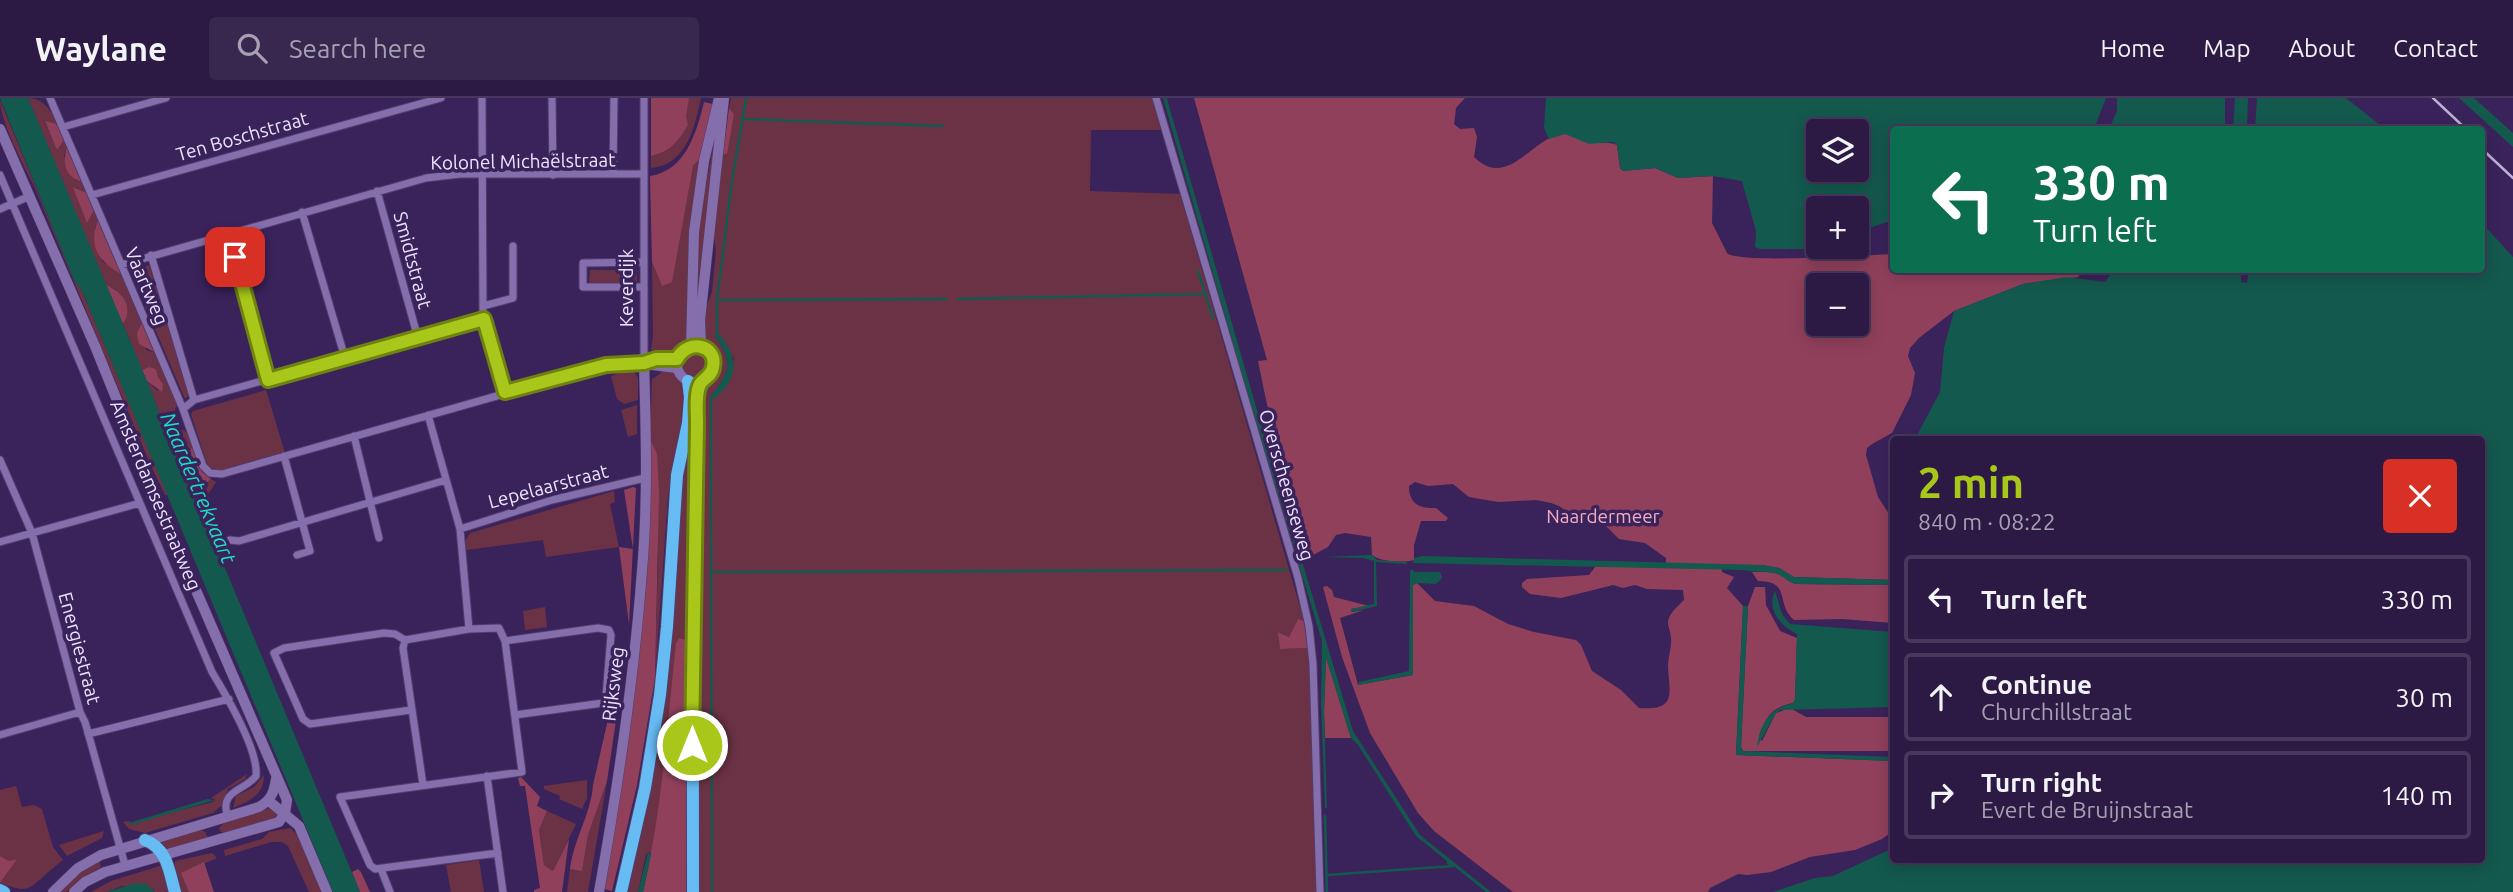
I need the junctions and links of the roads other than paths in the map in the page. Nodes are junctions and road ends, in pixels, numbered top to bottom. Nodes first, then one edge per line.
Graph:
1 (50, 98) edge
2 (166, 98) edge
3 (442, 98) edge
4 (482, 98) edge
5 (552, 98) edge
6 (614, 98) edge
7 (644, 98) edge
8 (719, 98) edge
9 (724, 98) edge
10 (1156, 98) edge
11 (63, 127) junction
12 (0, 129) edge
13 (613, 174) junction
14 (643, 174) junction
15 (0, 175) edge
16 (481, 175) junction
17 (554, 175) junction
18 (377, 191) junction
19 (92, 195) junction
20 (30, 196) junction
21 (12, 203) junction
22 (0, 209) edge
23 (302, 212) junction
24 (228, 233) junction
25 (513, 246) dead end
26 (151, 254) junction
27 (643, 262) junction
28 (121, 265) junction
29 (644, 287) junction
30 (483, 306) junction
31 (484, 319) junction
32 (418, 338) junction
33 (696, 346) junction
34 (345, 358) junction
35 (644, 363) junction
36 (677, 363) junction
37 (268, 380) junction
38 (688, 381) junction
39 (701, 382) junction
40 (505, 392) junction
41 (194, 400) junction
42 (183, 409) junction
43 (428, 415) junction
44 (354, 436) junction
45 (284, 456) junction
46 (0, 460) edge
47 (645, 478) junction
48 (446, 480) junction
49 (370, 502) junction
50 (140, 503) junction
51 (302, 522) junction
52 (460, 529) junction
53 (32, 533) junction
54 (379, 538) dead end
55 (230, 540) dead end
56 (0, 542) edge
57 (297, 555) dead end
58 (469, 629) junction
59 (405, 640) junction
60 (505, 641) junction
61 (229, 699) junction
62 (411, 710) junction
63 (80, 712) junction
64 (515, 715) junction
65 (88, 734) junction
66 (0, 735) edge
67 (276, 775) junction
68 (487, 776) junction
69 (423, 785) junction
70 (269, 801) junction
71 (285, 813) junction
72 (228, 817) junction
73 (209, 822) junction
74 (216, 840) junction
75 (145, 841) junction
76 (120, 847) junction
77 (498, 853) junction
78 (164, 855) junction
79 (125, 865) junction
80 (382, 869) junction
81 (53, 892) edge
82 (74, 892) edge
83 (176, 892) edge
84 (327, 892) edge
85 (390, 892) edge
86 (503, 892) edge
87 (599, 892) edge
88 (621, 892) edge
89 (693, 892) edge
90 (1320, 892) edge

1 - 11 street, Vaartweg
2 - 11 street
3 - 19 street, Ten Boschstraat
4 - 16 street
5 - 17 street
6 - 13 street
7 - 14 street, Keverdijk
8 - 33 main road
9 - 33 main road
10 - 90 street, Overscheenseweg
11 - 19 street, Vaartweg
12 - 20 main road, Amsterdamsestraatweg
13 - 14 street, Kolonel Michaëlstraat
13 - 17 street, Kolonel Michaëlstraat
14 - 27 street, Keverdijk
15 - 21 street, Amsterdamsestraatweg
16 - 17 street, Kolonel Michaëlstraat
16 - 18 street, Kolonel Michaëlstraat
16 - 30 street
18 - 23 street, Kolonel Michaëlstraat
18 - 32 street, Smidtstraat
19 - 28 street, Vaartweg
20 - 21 street
20 - 67 main road, Amsterdamsestraatweg
21 - 22 street
21 - 50 street, Amsterdamsestraatweg
23 - 24 street, Kolonel Michaëlstraat
23 - 34 street
24 - 26 street, Kolonel Michaëlstraat
24 - 37 street
25 - 30 street
26 - 28 street, Kolonel Michaëlstraat
26 - 41 street, Vaartweg
27 - 29 street, Keverdijk
27 - 29 street
28 - 42 street, Vaartweg
29 - 35 street, Keverdijk
30 - 31 street
31 - 32 street
31 - 40 street
32 - 34 street
33 - 36 main road
33 - 39 main road
34 - 37 street
35 - 36 main road
35 - 40 street
35 - 47 main road, Keverdijk
36 - 38 main road
37 - 41 street
38 - 39 main road
38 - 88 highway
39 - 89 highway
40 - 43 street
41 - 42 street
42 - 45 street, Vaartweg
43 - 44 street
43 - 48 street
44 - 45 street
44 - 49 street
45 - 51 street
46 - 53 street, Energiestraat
47 - 52 street, Lepelaarstraat
47 - 87 main road, Rijksweg
48 - 49 street
48 - 52 street
49 - 51 street
49 - 54 street
50 - 53 street
50 - 61 street, Amsterdamsestraatweg
51 - 55 street
51 - 57 street
52 - 58 street
53 - 56 street
53 - 63 street, Energiestraat
58 - 59 street
58 - 60 street
59 - 62 street
59 - 62 street
60 - 64 street
60 - 64 street
61 - 65 street
61 - 72 street, Amsterdamsestraatweg
62 - 69 street
63 - 65 street, Energiestraat
63 - 66 street
64 - 68 street
65 - 76 street, Energiestraat
67 - 70 main road
67 - 71 main road, Amsterdamsestraatweg
68 - 69 street
68 - 77 street
69 - 80 street
70 - 71 main road
70 - 72 main road
71 - 74 main road
71 - 84 main road
72 - 73 main road
73 - 74 main road
73 - 75 main road
74 - 78 main road
75 - 76 main road
75 - 78 highway
76 - 79 street, Energiestraat
76 - 81 main road
77 - 80 street
77 - 86 street
78 - 79 main road
78 - 83 highway
79 - 82 main road
80 - 85 street

